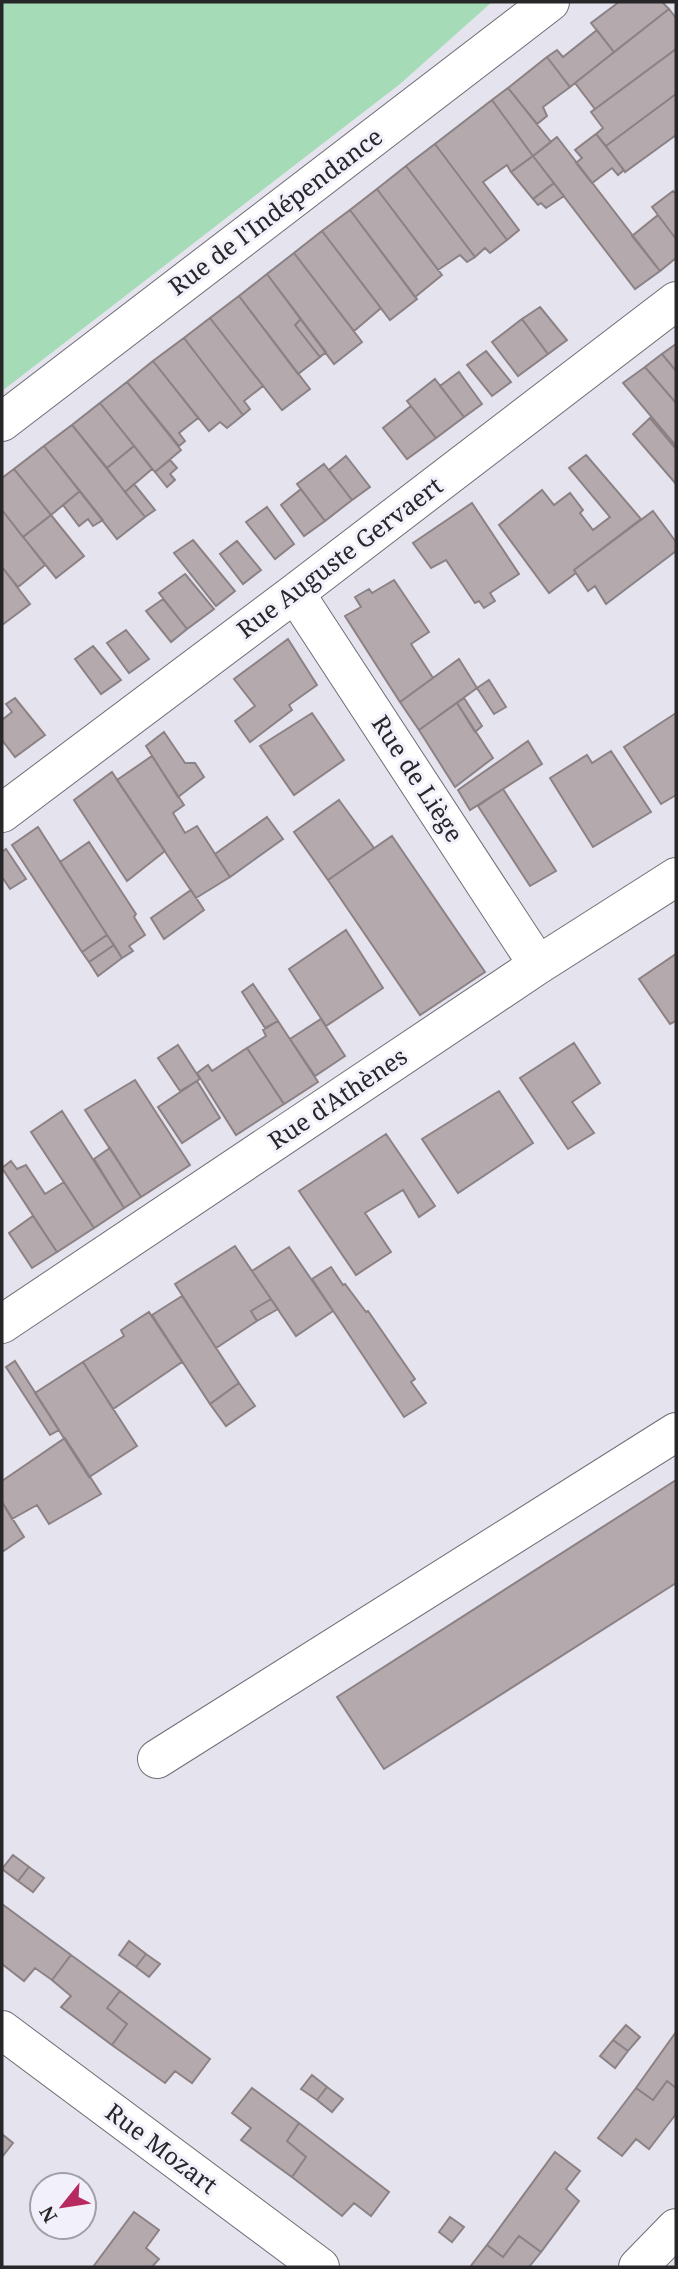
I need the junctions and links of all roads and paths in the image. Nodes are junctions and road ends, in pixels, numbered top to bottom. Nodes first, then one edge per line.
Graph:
1 (550, 2) edge
2 (676, 301) edge
3 (2, 422) edge
4 (295, 593) junction
5 (2, 813) edge
6 (676, 877) edge
7 (538, 965) junction
8 (2, 1324) edge
9 (676, 1432) edge
10 (157, 1759) dead end
11 (2, 2030) edge
12 (676, 2228) edge
13 (274, 2253) edge
14 (320, 2267) edge
15 (638, 2267) edge

1 - 3 street, Rue de l'Indépendance
2 - 4 street, Rue Auguste Gervaert
4 - 5 street, Rue Auguste Gervaert
4 - 7 street, Rue de Liège
6 - 7 street, Rue d'Athènes
7 - 8 street, Rue d'Athènes
9 - 10 street
11 - 13 street, Rue Mozart
12 - 15 street
13 - 14 street, Rue Mozart

